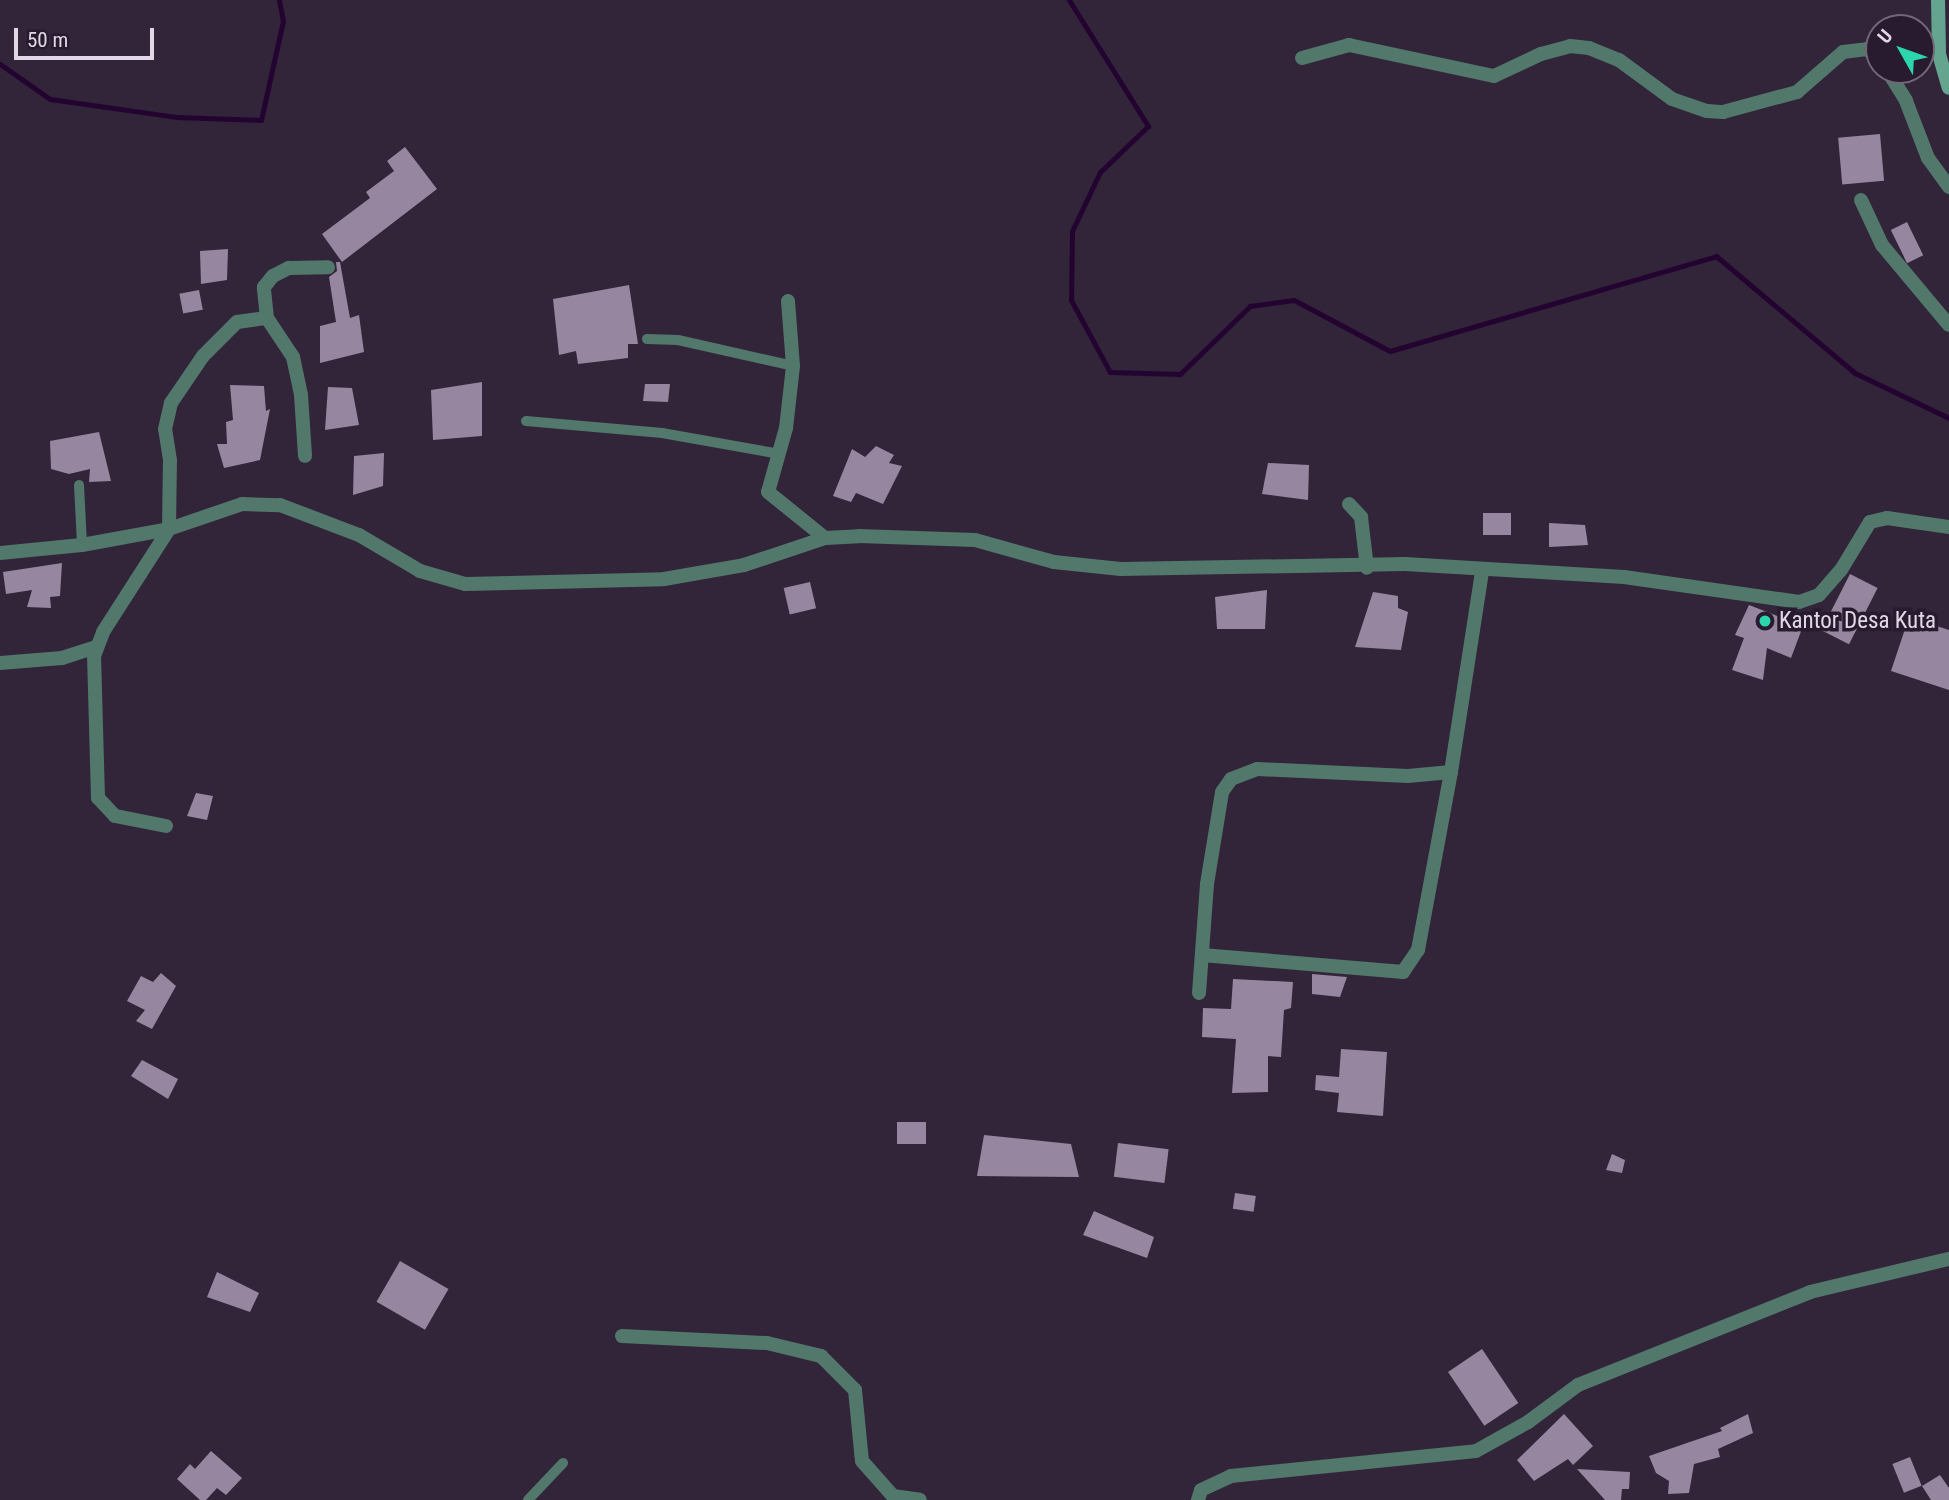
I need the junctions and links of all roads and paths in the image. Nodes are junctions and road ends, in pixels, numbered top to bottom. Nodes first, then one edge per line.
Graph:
1 (1938, 0) edge
2 (1944, 29) edge
3 (1865, 49) edge
4 (1302, 58) dead end
5 (1895, 84) edge
6 (1949, 88) edge
7 (1949, 187) edge
8 (1861, 200) dead end
9 (328, 267) dead end
10 (788, 301) dead end
11 (267, 318) junction
12 (1949, 325) edge
13 (647, 339) dead end
14 (793, 366) junction
15 (526, 421) dead end
16 (780, 454) junction
17 (305, 456) dead end
18 (79, 485) dead end
19 (1349, 504) dead end
20 (1949, 527) edge
21 (169, 529) junction
22 (825, 538) junction
23 (82, 545) junction
24 (0, 553) edge
25 (1367, 568) junction
26 (1482, 572) junction
27 (96, 647) junction
28 (0, 663) edge
29 (1451, 772) junction
30 (166, 826) dead end
31 (1202, 955) junction
32 (1199, 993) dead end
33 (1949, 1259) edge
34 (622, 1336) dead end
35 (563, 1463) dead end
36 (528, 1500) edge
37 (920, 1500) edge
38 (1198, 1500) edge

1 - 2 main road
2 - 6 main road
3 - 4 street
5 - 7 street
8 - 12 street
9 - 11 street
10 - 14 street
11 - 17 street
11 - 21 street
13 - 14 lane
14 - 16 street
15 - 16 lane
16 - 22 street
18 - 23 lane
19 - 25 street
20 - 26 street
21 - 22 street
21 - 23 street
21 - 27 street
22 - 25 street
23 - 24 street
25 - 26 street
26 - 29 street
27 - 28 street
27 - 30 street
29 - 31 street
29 - 31 street
31 - 32 street
33 - 38 street
34 - 37 street
35 - 36 lane

